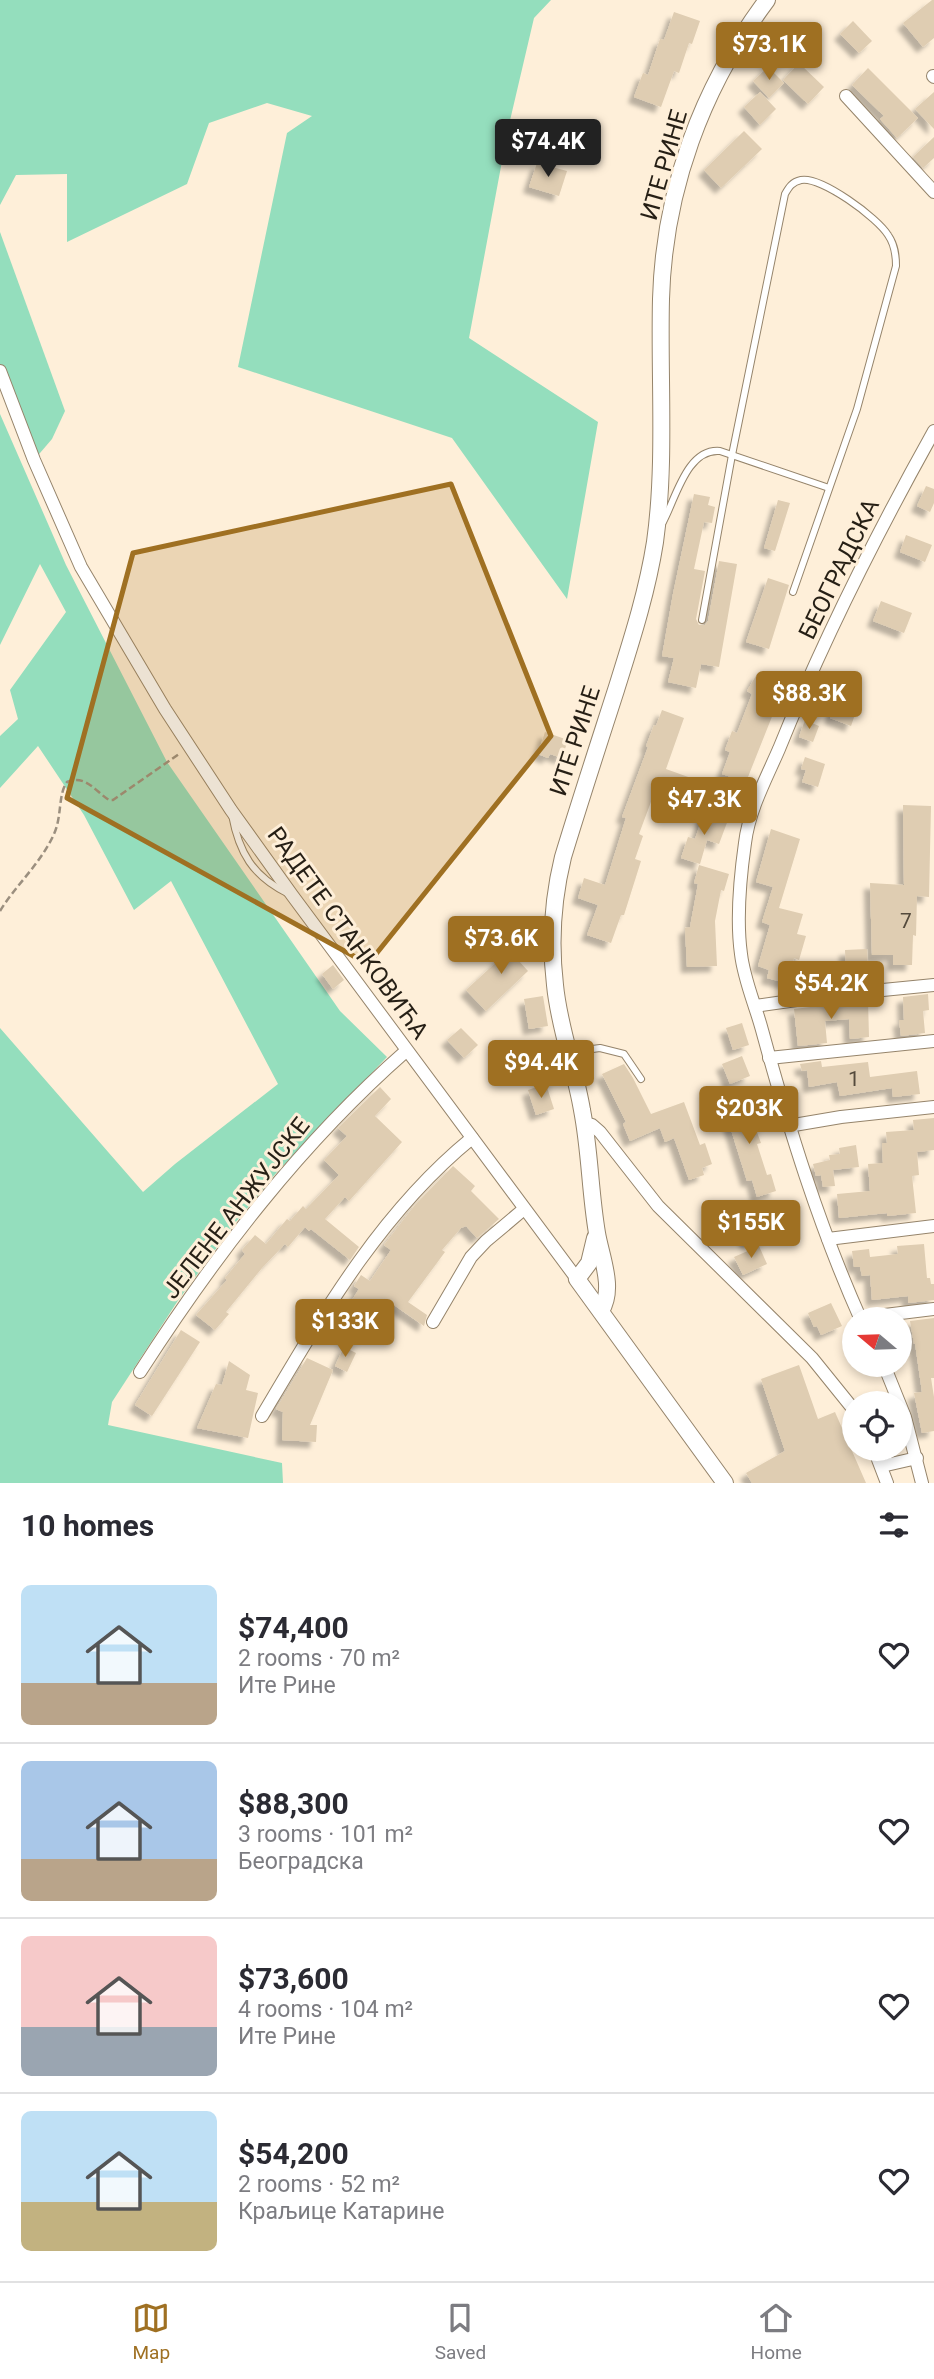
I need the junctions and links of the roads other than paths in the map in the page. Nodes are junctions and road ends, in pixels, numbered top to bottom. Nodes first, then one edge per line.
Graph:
1 (767, 0) edge
2 (846, 96) dead end
3 (934, 192) edge
4 (0, 371) edge
5 (934, 431) edge
6 (732, 455) junction
7 (829, 488) junction
8 (656, 527) junction
9 (793, 592) dead end
10 (702, 620) dead end
11 (934, 985) edge
12 (755, 1006) junction
13 (934, 1041) edge
14 (406, 1051) junction
15 (568, 1052) junction
16 (769, 1058) junction
17 (641, 1079) dead end
18 (934, 1107) edge
19 (584, 1123) junction
20 (788, 1126) junction
21 (472, 1138) junction
22 (524, 1209) junction
23 (934, 1226) edge
24 (597, 1231) junction
25 (828, 1238) junction
26 (577, 1279) junction
27 (856, 1307) edge
28 (934, 1309) edge
29 (601, 1311) junction
30 (912, 1312) edge
31 (433, 1322) dead end
32 (140, 1372) dead end
33 (889, 1377) edge
34 (842, 1394) edge
35 (262, 1416) dead end
36 (916, 1458) junction
37 (880, 1461) edge
38 (882, 1466) junction
39 (725, 1483) edge
40 (887, 1483) edge
41 (922, 1483) edge

1 - 8 street, ИТЕ РИНЕ
2 - 3 street
4 - 14 street, РАДЕТЕ СТАНКОВИЋА
5 - 12 street, БЕОГРАДСКА
6 - 7 lane
6 - 7 lane
6 - 8 lane
6 - 10 lane
7 - 9 lane
8 - 15 street, ИТЕ РИНЕ
11 - 12 street
12 - 16 street, БЕОГРАДСКА
13 - 16 street
14 - 21 street, РАДЕТЕ СТАНКОВИЋА
14 - 32 street, ЈЕЛЕНЕ АНЖУЈСКЕ
15 - 17 lane
15 - 19 street, ИТЕ РИНЕ
16 - 20 street, БЕОГРАДСКА
18 - 20 street
19 - 24 street, ИТЕ РИНЕ
19 - 34 street
20 - 25 street, БЕОГРАДСКА
21 - 22 street, РАДЕТЕ СТАНКОВИЋА
21 - 35 street
22 - 26 street, РАДЕТЕ СТАНКОВИЋА
22 - 31 street
23 - 25 street
24 - 26 street
24 - 29 street, ИТЕ РИНЕ
25 - 27 street, БЕОГРАДСКА
26 - 29 street, РАДЕТЕ СТАНКОВИЋА
28 - 30 street
29 - 39 street, РАДЕТЕ СТАНКОВИЋА
33 - 36 street
36 - 38 street
36 - 41 street
37 - 38 street
38 - 40 street

